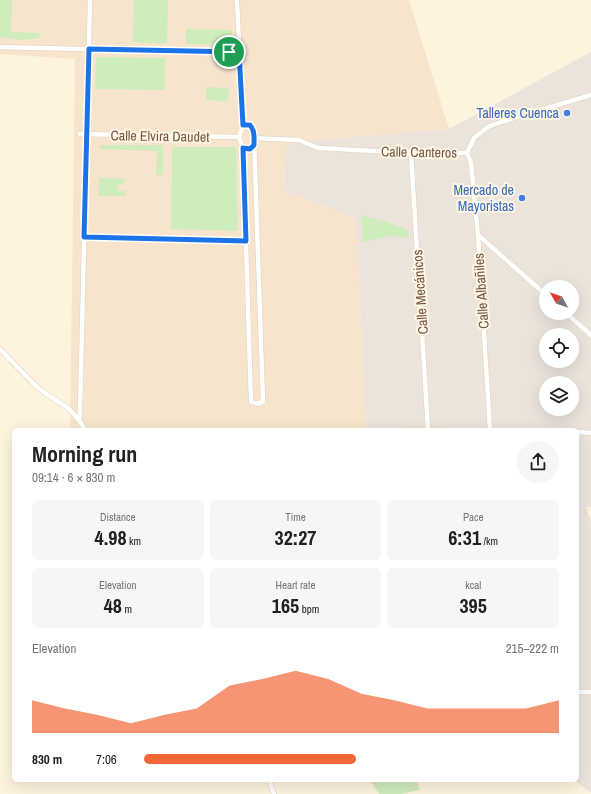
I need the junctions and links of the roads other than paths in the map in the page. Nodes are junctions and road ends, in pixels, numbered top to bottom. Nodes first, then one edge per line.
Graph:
1 (90, 0) edge
2 (237, 0) edge
3 (0, 47) edge
4 (89, 49) junction
5 (239, 52) junction
6 (591, 95) edge
7 (243, 125) junction
8 (80, 134) dead end
9 (87, 134) junction
10 (239, 136) junction
11 (254, 138) junction
12 (254, 145) junction
13 (243, 148) junction
14 (411, 153) junction
15 (467, 153) junction
16 (478, 235) junction
17 (84, 237) junction
18 (246, 241) junction
19 (539, 289) edge
20 (574, 320) edge
21 (591, 334) edge
22 (0, 349) edge
23 (79, 420) junction
24 (84, 428) edge
25 (428, 428) edge
26 (490, 428) edge
27 (579, 432) edge
28 (591, 433) edge
29 (579, 692) edge
30 (591, 692) edge
31 (270, 782) edge
32 (274, 794) edge

1 - 4 street
2 - 5 street
3 - 4 street
4 - 5 street
4 - 9 street
5 - 7 street
6 - 15 street, Calle Canteros
7 - 10 street
7 - 11 street
8 - 9 street, Calle Elvira Daudet
9 - 10 street, Calle Elvira Daudet
9 - 17 street
10 - 13 street
11 - 12 street
11 - 14 street, Calle Canteros
12 - 13 street
12 - 18 street
13 - 18 street
14 - 15 street, Calle Canteros
14 - 25 street, Calle Mecánicos
15 - 16 street, Calle Albañiles
16 - 19 street
16 - 26 street, Calle Albañiles
17 - 18 street
17 - 23 street
20 - 21 street
22 - 23 street
23 - 24 street
27 - 28 street
29 - 30 street
31 - 32 street

